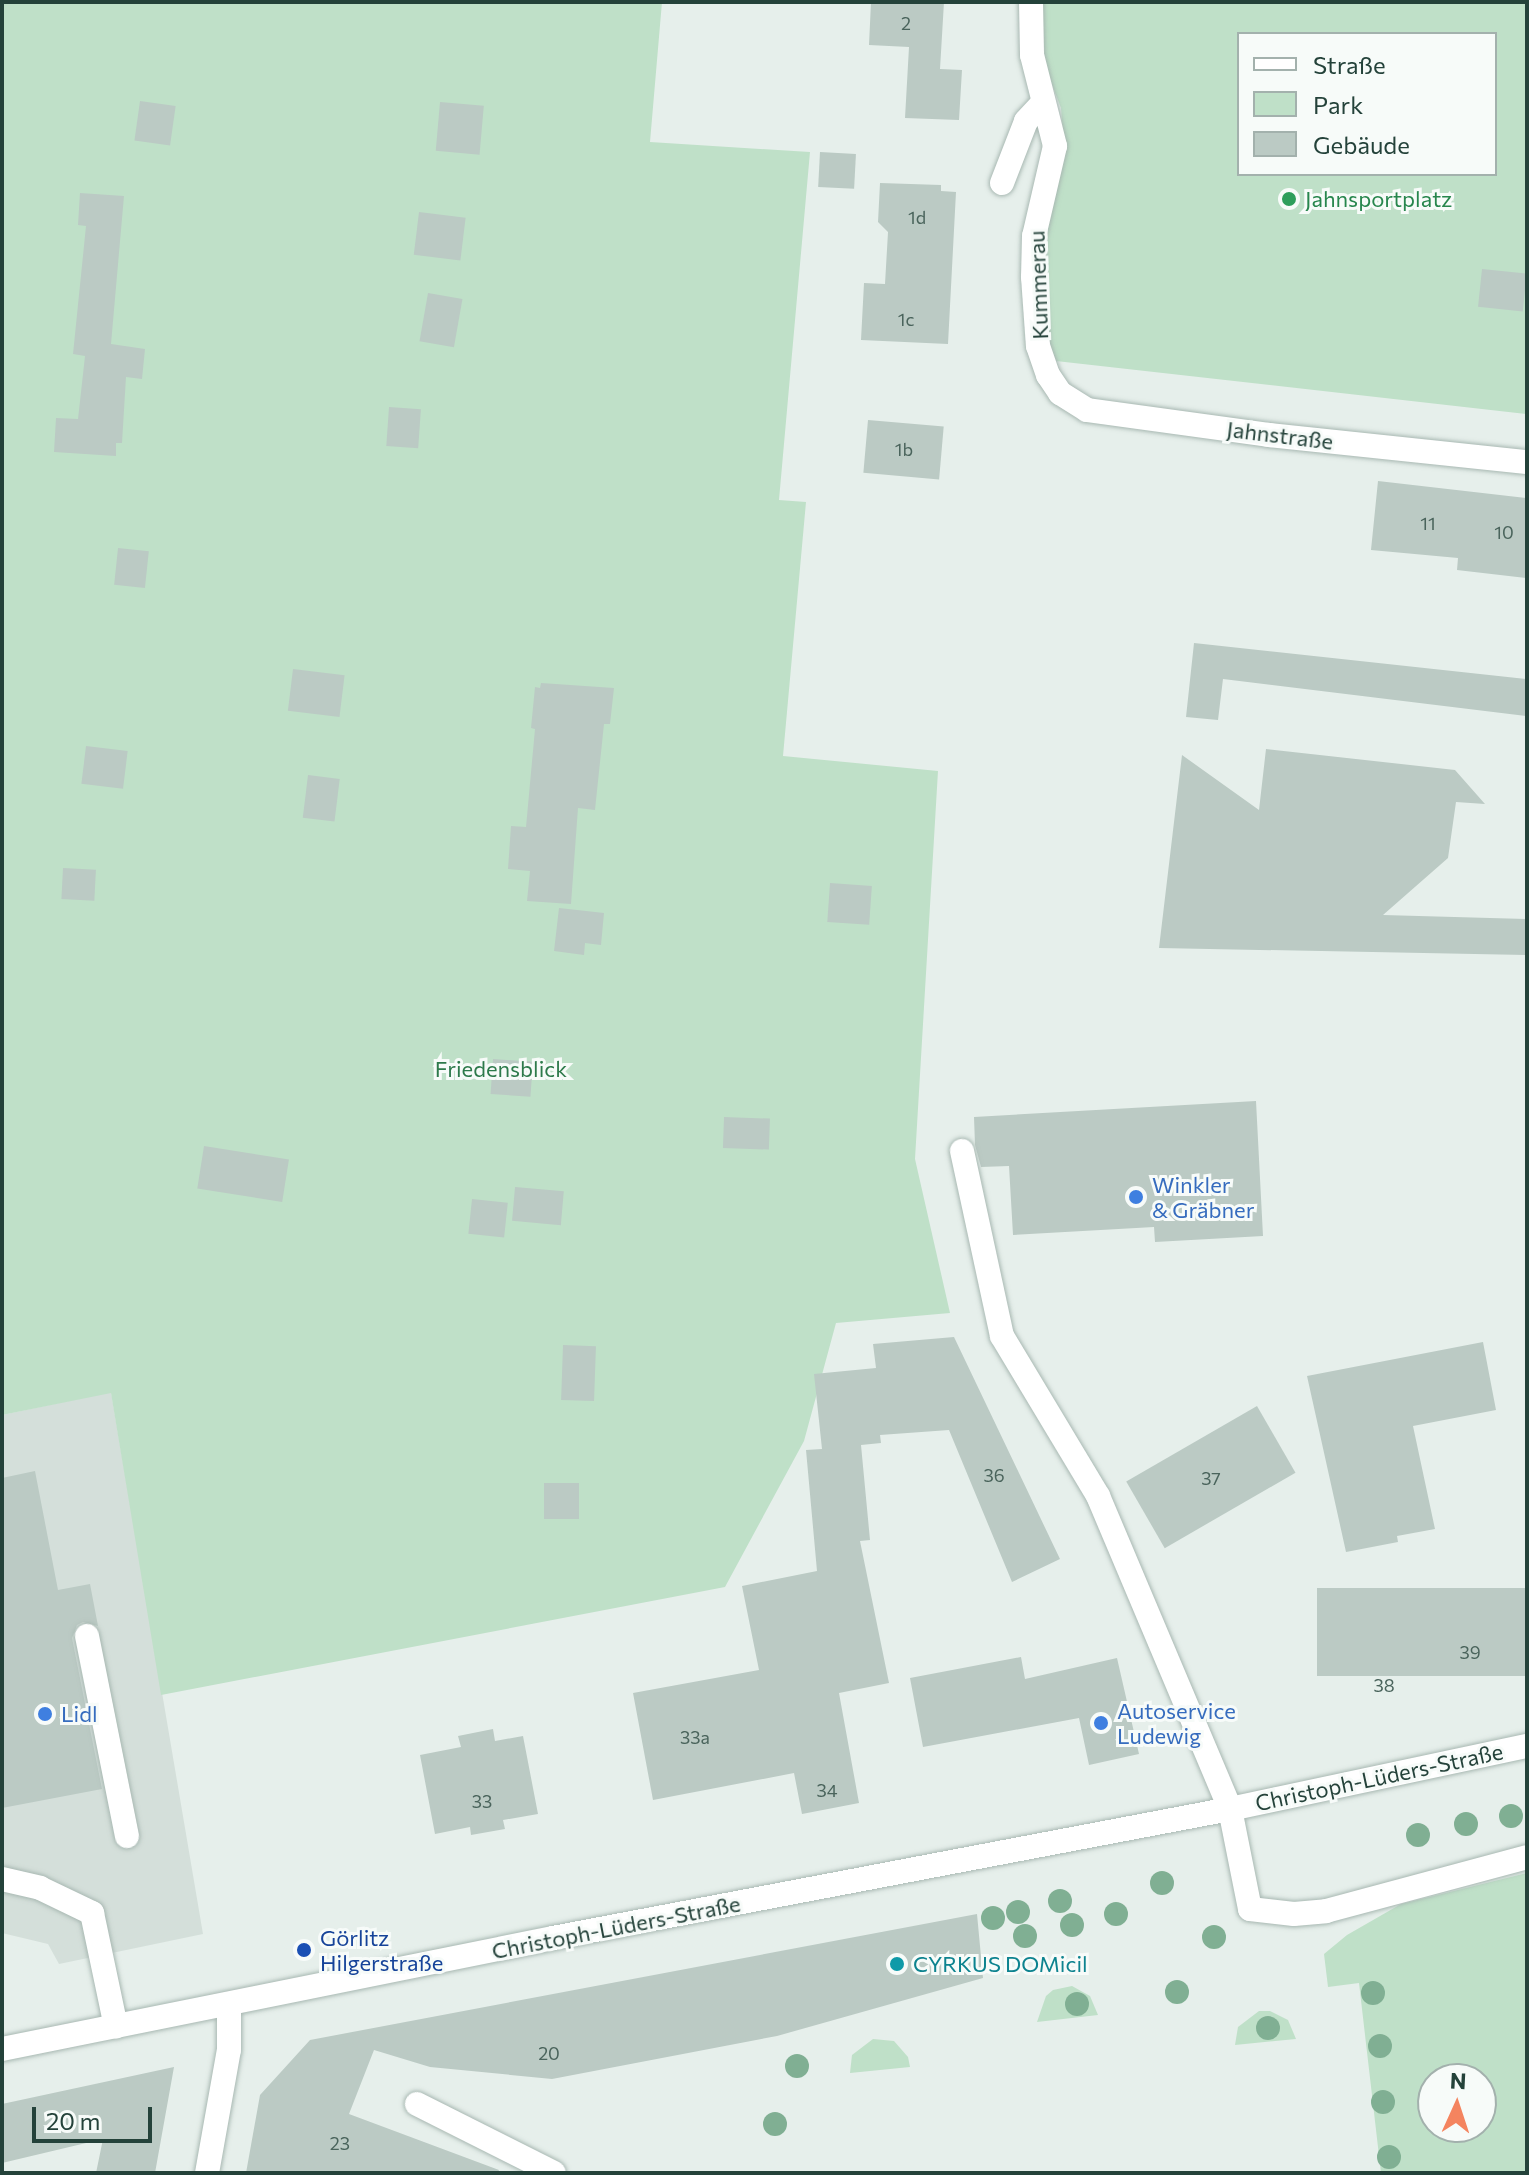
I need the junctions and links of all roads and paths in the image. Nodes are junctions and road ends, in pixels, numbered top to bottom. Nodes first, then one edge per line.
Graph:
1 (1031, 2) edge
2 (1043, 103) junction
3 (1002, 183) dead end
4 (1048, 375) joint
5 (1527, 462) edge
6 (962, 1151) dead end
7 (87, 1636) dead end
8 (1527, 1746) edge
9 (1230, 1809) junction
10 (127, 1836) dead end
11 (1527, 1857) edge
12 (2, 1879) edge
13 (229, 2004) junction
14 (116, 2027) junction
15 (2, 2049) edge
16 (417, 2104) dead end
17 (207, 2173) edge
18 (554, 2173) edge

1 - 2 street, Kummerau
2 - 3 street
2 - 4 street, Kummerau
4 - 5 street, Jahnstraße
6 - 9 street, Christoph-Lüders-Straße
7 - 10 street
8 - 9 street, Christoph-Lüders-Straße
9 - 11 street
9 - 13 street, Christoph-Lüders-Straße
12 - 14 street
13 - 14 street, Christoph-Lüders-Straße
13 - 17 street
14 - 15 street, Christoph-Lüders-Straße
16 - 18 street

